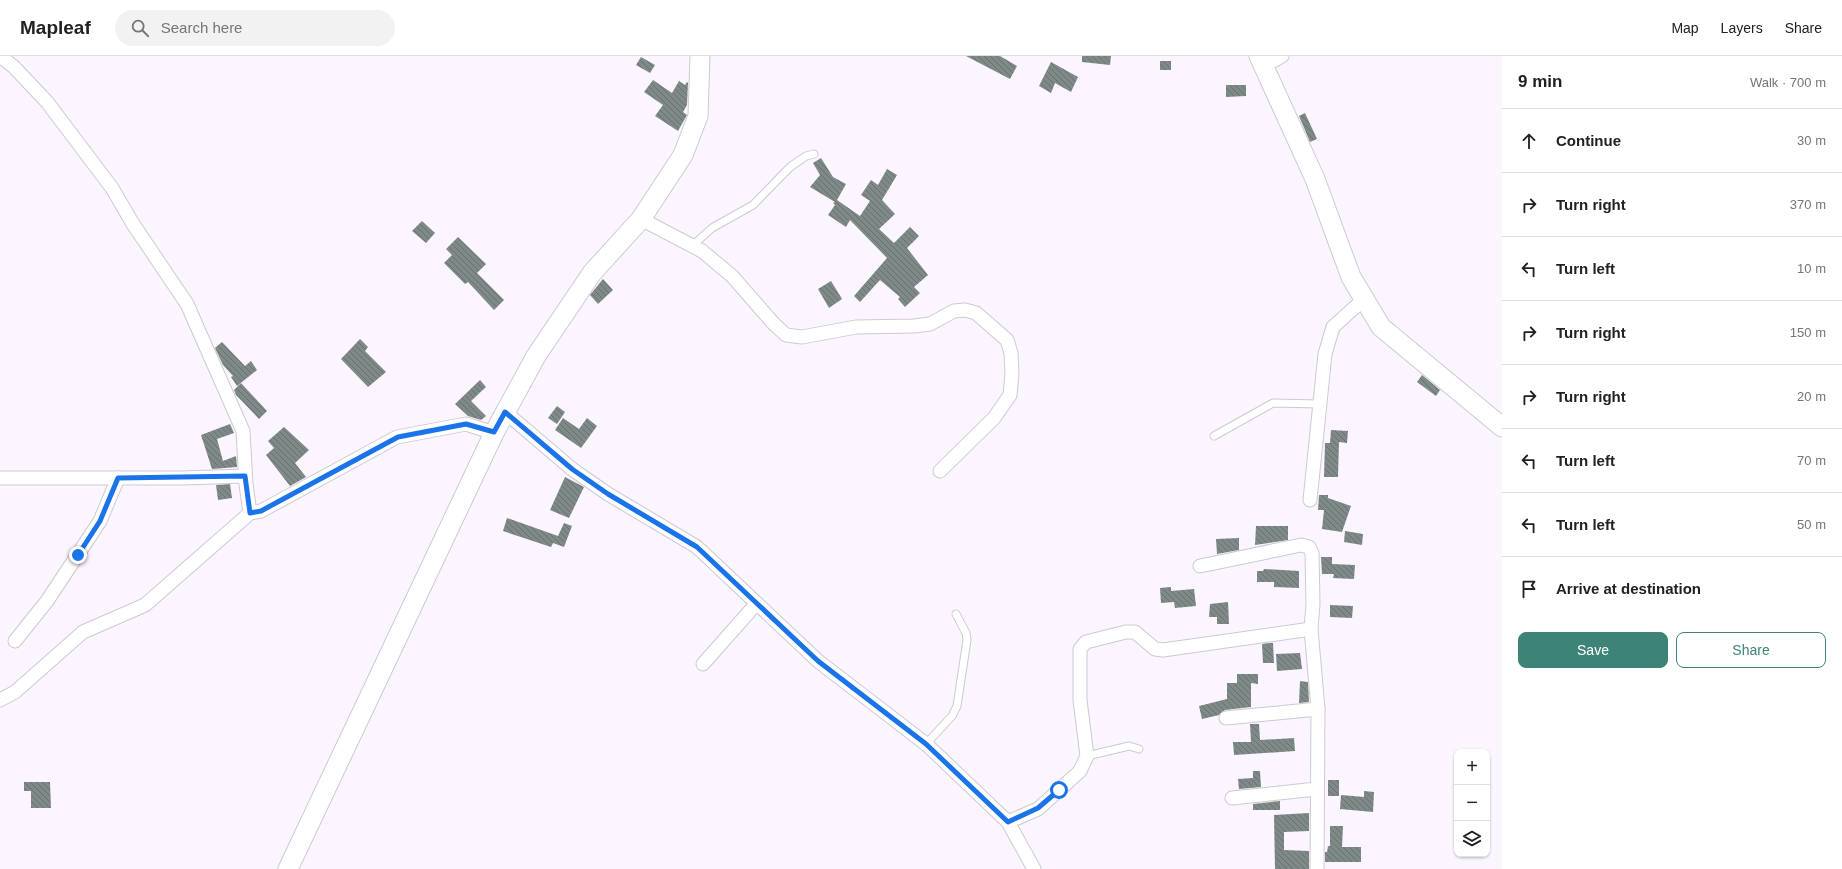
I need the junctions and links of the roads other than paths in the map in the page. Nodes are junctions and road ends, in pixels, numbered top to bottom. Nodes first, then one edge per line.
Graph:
1 (0, 56) edge
2 (700, 56) edge
3 (1282, 56) edge
4 (1262, 61) edge
5 (814, 154) dead end
6 (641, 219) junction
7 (692, 246) junction
8 (1364, 299) junction
9 (1320, 404) junction
10 (505, 412) junction
11 (1502, 427) edge
12 (494, 432) junction
13 (1214, 436) dead end
14 (940, 471) dead end
15 (245, 476) junction
16 (0, 478) edge
17 (118, 478) junction
18 (1310, 500) dead end
19 (250, 513) junction
20 (1200, 566) dead end
21 (757, 603) junction
22 (956, 614) dead end
23 (1311, 629) junction
24 (15, 641) dead end
25 (703, 664) dead end
26 (0, 700) edge
27 (1318, 709) junction
28 (1226, 718) dead end
29 (926, 744) junction
30 (1138, 750) dead end
31 (1088, 756) junction
32 (1316, 789) junction
33 (1232, 798) dead end
34 (1008, 822) junction
35 (288, 869) edge
36 (1034, 869) edge
37 (1317, 869) edge

1 - 15 street
2 - 6 street
3 - 4 street
4 - 8 street
5 - 7 lane
6 - 7 street
6 - 10 street
7 - 14 street
8 - 9 street
8 - 11 street
9 - 13 lane
9 - 18 street
10 - 12 street
10 - 21 street
12 - 19 street
12 - 35 street
15 - 17 street
15 - 19 street
16 - 17 street
17 - 24 street
19 - 26 street
20 - 23 street
21 - 25 street
21 - 29 street
22 - 29 lane
23 - 27 street
23 - 31 street
27 - 28 street
27 - 32 street
29 - 34 street
30 - 31 lane
31 - 34 street
32 - 33 street
32 - 37 street
34 - 36 street

